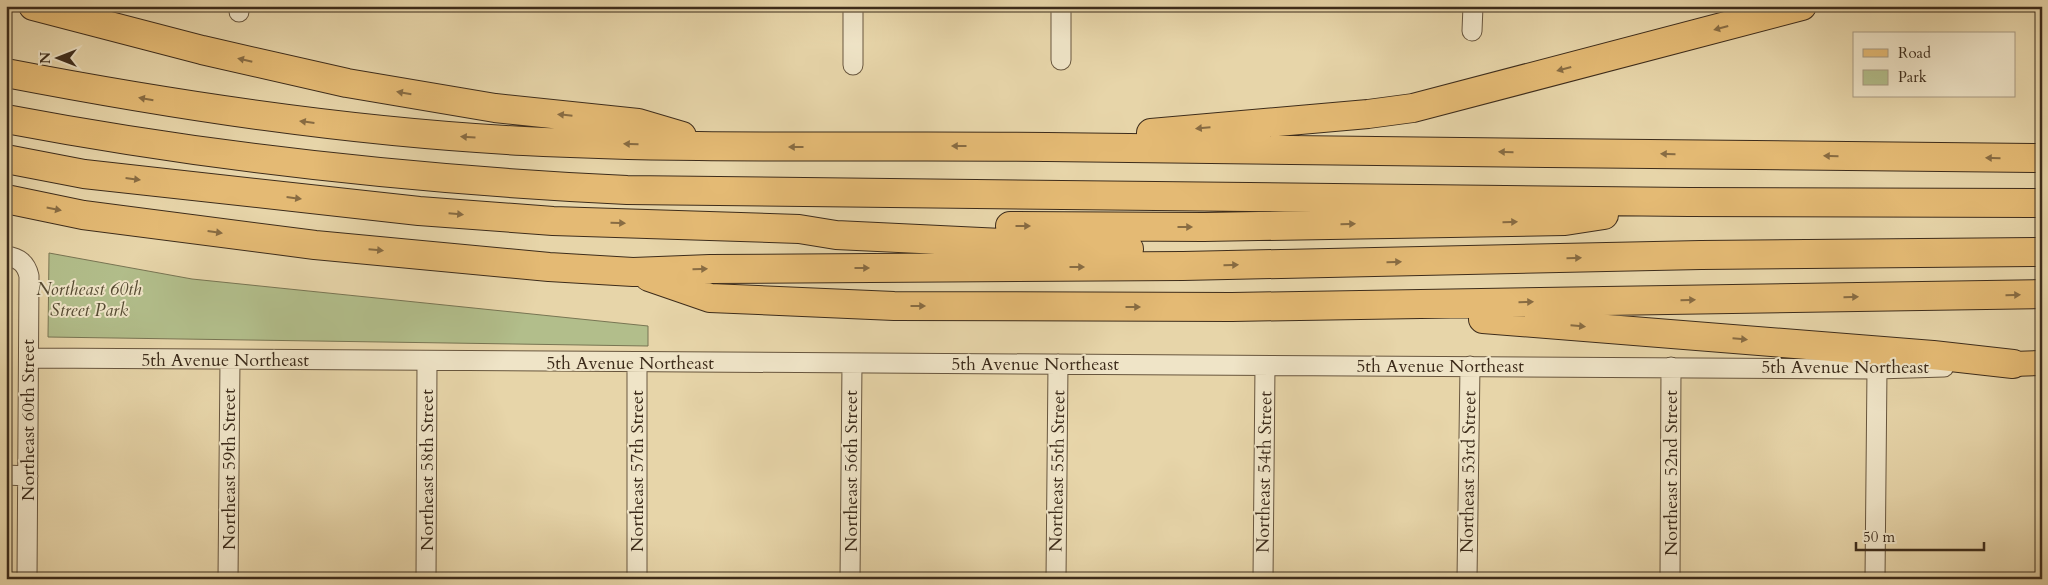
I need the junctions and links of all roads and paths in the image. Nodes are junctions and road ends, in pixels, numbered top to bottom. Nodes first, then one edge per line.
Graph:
1 (33, 6) edge
2 (853, 6) edge
3 (1061, 6) edge
4 (1473, 6) edge
5 (1802, 6) edge
6 (1472, 31) dead end
7 (1061, 60) dead end
8 (853, 65) dead end
9 (6, 73) edge
10 (6, 120) edge
11 (714, 146) junction
12 (1007, 146) junction
13 (2042, 158) edge
14 (6, 159) edge
15 (6, 199) edge
16 (1689, 202) junction
17 (2042, 203) edge
18 (799, 230) junction
19 (2042, 252) edge
20 (15, 259) edge
21 (1183, 266) junction
22 (633, 272) junction
23 (2042, 294) edge
24 (1232, 307) junction
25 (29, 358) junction
26 (230, 360) junction
27 (427, 361) junction
28 (637, 363) junction
29 (2042, 363) edge
30 (852, 364) junction
31 (1058, 364) junction
32 (2012, 364) junction
33 (1265, 366) junction
34 (1470, 366) junction
35 (1671, 368) junction
36 (1877, 369) junction
37 (6, 475) edge
38 (28, 476) junction
39 (27, 579) edge
40 (228, 579) edge
41 (426, 579) edge
42 (637, 579) edge
43 (850, 579) edge
44 (1056, 579) edge
45 (1263, 579) edge
46 (1467, 579) edge
47 (1670, 579) edge
48 (1875, 579) edge

11 -> 1 highway
2 - 8 street
3 - 7 street
4 - 6 street
5 -> 12 highway
11 -> 9 highway
10 - 16 highway
12 -> 11 highway
13 -> 12 highway
14 -> 18 highway
15 -> 22 highway
16 - 17 highway
18 -> 16 highway
18 - 21 highway
21 -> 19 highway
20 - 25 street, Northeast 60th Street
22 -> 21 highway
22 -> 24 highway
24 -> 23 highway
24 -> 32 highway
25 - 26 street, 5th Avenue Northeast
25 - 38 street, Northeast 60th Street
26 - 27 street, 5th Avenue Northeast
26 - 40 street, Northeast 59th Street
27 - 28 street, 5th Avenue Northeast
27 - 41 street, Northeast 58th Street
28 - 30 street, 5th Avenue Northeast
28 - 42 street, Northeast 57th Street
29 - 32 main road, 5th Avenue Northeast
30 - 31 street, 5th Avenue Northeast
30 - 43 street, Northeast 56th Street
31 - 33 street, 5th Avenue Northeast
31 - 44 street, Northeast 55th Street
32 - 36 street, 5th Avenue Northeast
33 - 34 street, 5th Avenue Northeast
33 - 45 street, Northeast 54th Street
34 - 35 street, 5th Avenue Northeast
34 - 46 street, Northeast 53rd Street
35 - 36 street, 5th Avenue Northeast
35 - 47 street, Northeast 52nd Street
36 - 48 street
37 - 38 street
38 - 39 street, Northeast 60th Street

